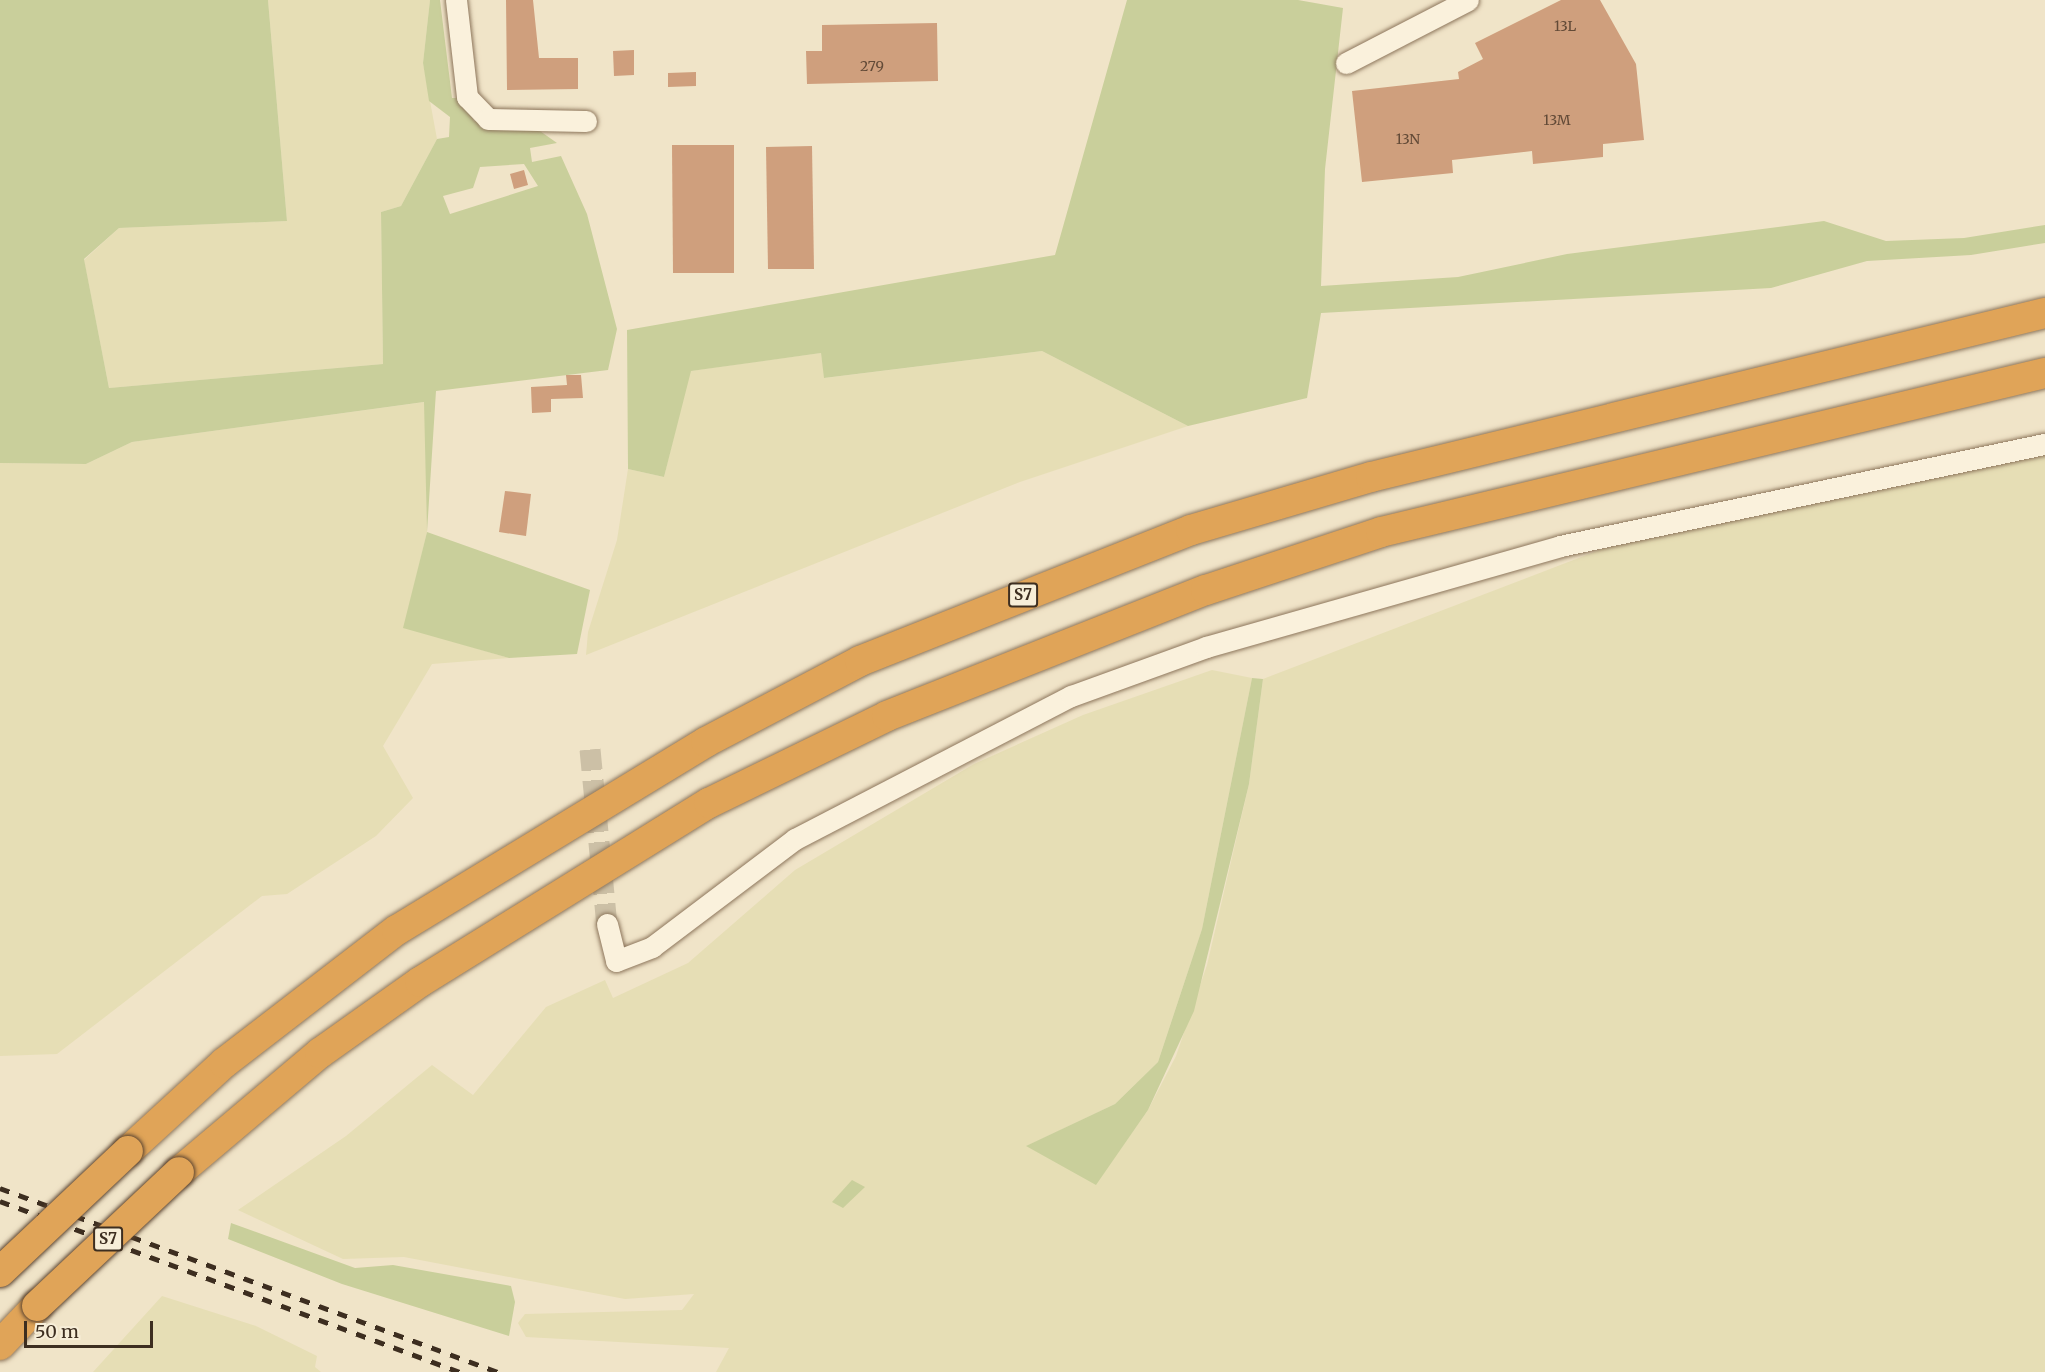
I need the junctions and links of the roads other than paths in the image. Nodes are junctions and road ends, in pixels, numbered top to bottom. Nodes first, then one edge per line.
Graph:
1 (456, 0) edge
2 (1468, 0) edge
3 (1346, 63) dead end
4 (586, 120) dead end
5 (2045, 313) edge
6 (2045, 373) edge
7 (2045, 444) edge
8 (607, 924) tunnel mouth
9 (0, 1272) edge
10 (0, 1345) edge

1 - 4 street
2 - 3 street
5 - 9 highway, S7, bridge
6 - 10 highway, S7, bridge
7 - 8 street

